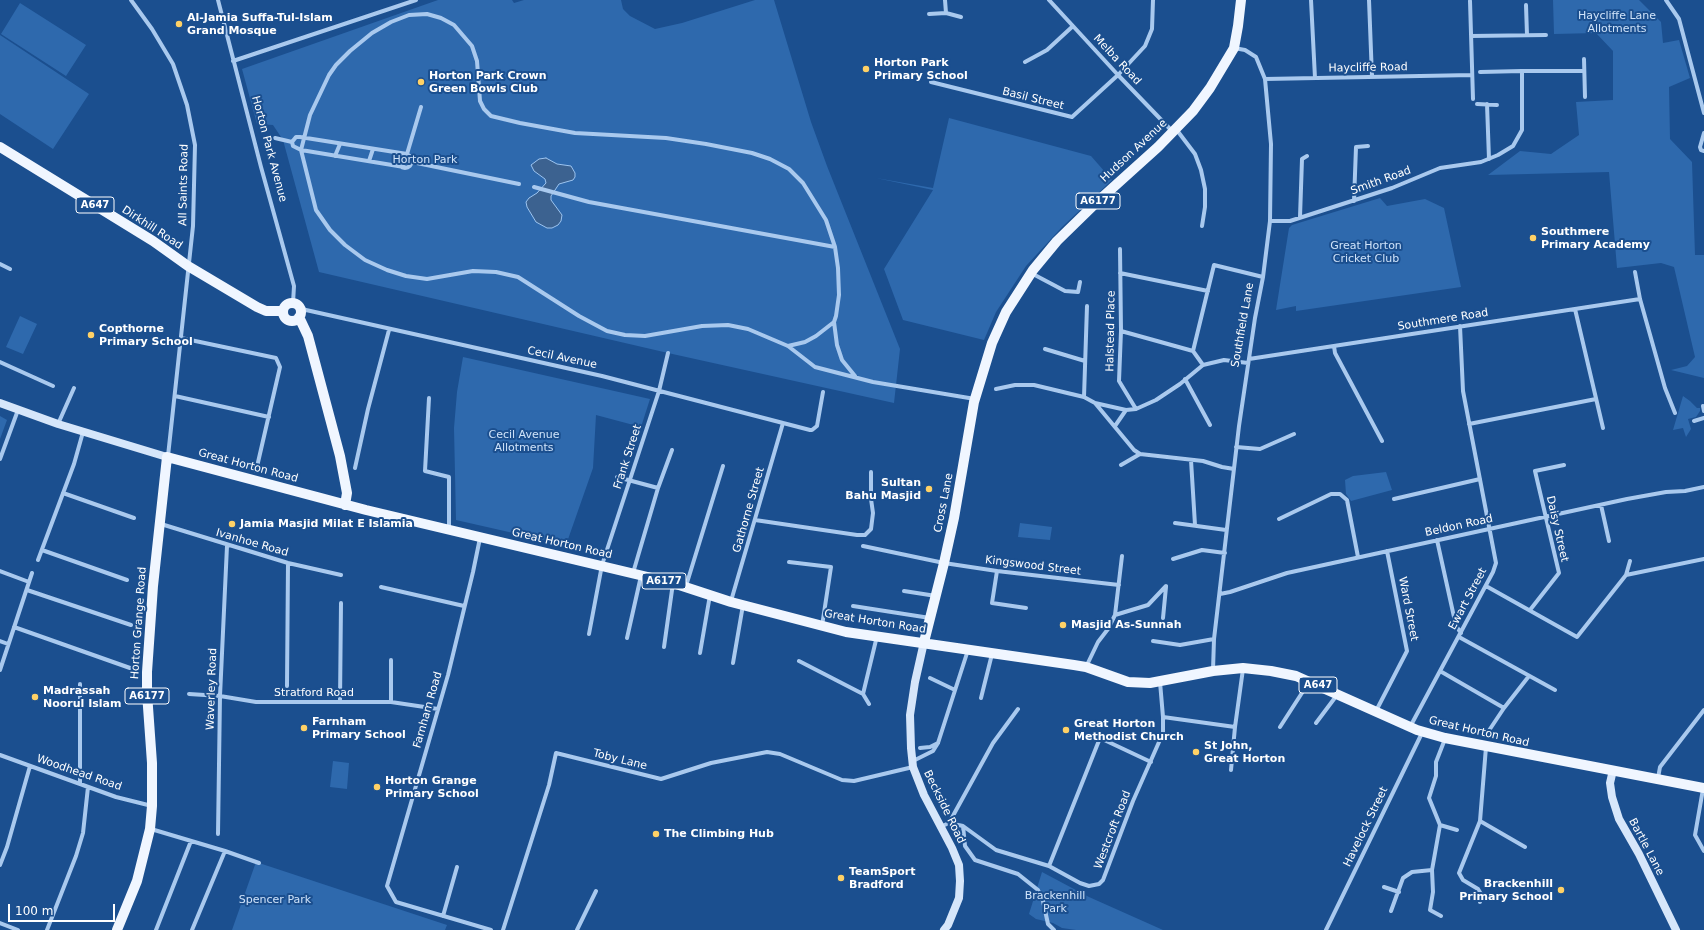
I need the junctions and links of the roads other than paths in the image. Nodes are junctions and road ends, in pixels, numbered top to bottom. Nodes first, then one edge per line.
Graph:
1 (131, 0) edge
2 (218, 0) edge
3 (416, 0) edge
4 (945, 0) edge
5 (1049, 0) edge
6 (1153, 0) edge
7 (1241, 0) edge
8 (1311, 0) edge
9 (1369, 0) edge
10 (1666, 0) edge
11 (1470, 1) dead end
12 (1526, 5) dead end
13 (946, 13) junction
14 (929, 14) dead end
15 (961, 17) dead end
16 (1073, 26) junction
17 (1527, 35) junction
18 (1546, 35) dead end
19 (1471, 36) junction
20 (1234, 48) junction
21 (1584, 59) dead end
22 (233, 61) junction
23 (1025, 62) dead end
24 (1522, 71) junction
25 (1584, 71) junction
26 (1480, 72) dead end
27 (1118, 75) junction
28 (1472, 75) junction
29 (1372, 77) junction
30 (1315, 78) junction
31 (1264, 79) junction
32 (930, 82) dead end
33 (1585, 97) dead end
34 (1473, 99) dead end
35 (1477, 104) dead end
36 (1487, 104) junction
37 (1497, 104) dead end
38 (421, 107) dead end
39 (1704, 113) edge
40 (1174, 130) junction
41 (1704, 133) edge
42 (275, 138) dead end
43 (304, 138) junction
44 (292, 142) junction
45 (340, 144) junction
46 (1368, 146) dead end
47 (0, 147) edge
48 (374, 149) junction
49 (301, 150) junction
50 (1704, 151) edge
51 (407, 154) junction
52 (335, 156) junction
53 (1307, 156) dead end
54 (1489, 159) junction
55 (369, 161) junction
56 (412, 162) junction
57 (404, 167) junction
58 (519, 184) dead end
59 (534, 187) dead end
60 (1354, 201) junction
61 (1300, 218) junction
62 (1270, 221) junction
63 (1202, 226) dead end
64 (835, 247) junction
65 (1120, 249) dead end
66 (0, 264) edge
67 (188, 266) junction
68 (10, 269) dead end
69 (1635, 272) dead end
70 (1032, 273) junction
71 (1120, 273) junction
72 (1263, 277) junction
73 (1080, 282) dead end
74 (1208, 291) junction
75 (1640, 299) junction
76 (1087, 306) dead end
77 (1575, 309) junction
78 (300, 310) junction
79 (283, 312) junction
80 (289, 320) junction
81 (834, 322) junction
82 (1460, 326) junction
83 (389, 330) junction
84 (1121, 331) junction
85 (181, 338) junction
86 (788, 346) junction
87 (1334, 346) junction
88 (1045, 350) dead end
89 (1193, 351) junction
90 (668, 354) dead end
91 (312, 355) junction
92 (1085, 361) junction
93 (1249, 361) junction
94 (0, 362) edge
95 (1203, 364) junction
96 (984, 368) joint
97 (855, 376) junction
98 (1185, 379) junction
99 (53, 386) dead end
100 (74, 388) dead end
101 (996, 389) dead end
102 (659, 391) junction
103 (822, 392) dead end
104 (175, 396) junction
105 (1084, 397) junction
106 (429, 398) dead end
107 (976, 399) junction
108 (1596, 399) junction
109 (0, 403) edge
110 (1095, 404) junction
111 (1703, 406) dead end
112 (1136, 409) junction
113 (18, 410) junction
114 (1126, 410) junction
115 (1704, 411) edge
116 (1675, 413) dead end
117 (269, 417) junction
118 (1704, 418) edge
119 (1694, 421) dead end
120 (783, 423) junction
121 (58, 424) junction
122 (1469, 424) junction
123 (1210, 425) dead end
124 (1115, 426) junction
125 (1603, 428) dead end
126 (83, 432) junction
127 (1294, 434) dead end
128 (1382, 440) dead end
129 (1236, 447) junction
130 (672, 450) dead end
131 (1140, 454) junction
132 (168, 457) junction
133 (0, 459) edge
134 (1191, 460) junction
135 (1120, 465) dead end
136 (1564, 465) dead end
137 (723, 466) dead end
138 (355, 468) dead end
139 (1234, 469) junction
140 (256, 471) dead end
141 (871, 472) dead end
142 (617, 477) dead end
143 (1480, 479) junction
144 (630, 482) junction
145 (1704, 487) edge
146 (658, 488) junction
147 (63, 493) junction
148 (347, 493) junction
149 (1394, 499) dead end
150 (329, 500) junction
151 (345, 505) junction
152 (1601, 505) junction
153 (1545, 517) junction
154 (134, 518) dead end
155 (1279, 519) dead end
156 (756, 520) junction
157 (159, 523) junction
158 (1175, 523) dead end
159 (1195, 525) junction
160 (1489, 529) junction
161 (449, 530) junction
162 (1226, 530) junction
163 (480, 538) junction
164 (1437, 540) junction
165 (1609, 541) dead end
166 (227, 546) junction
167 (863, 546) dead end
168 (42, 550) junction
169 (1387, 551) junction
170 (1224, 553) junction
171 (1122, 556) dead end
172 (1358, 557) junction
173 (1173, 559) dead end
174 (1704, 559) edge
175 (38, 560) dead end
176 (1630, 561) dead end
177 (789, 562) dead end
178 (288, 563) junction
179 (944, 563) junction
180 (602, 565) junction
181 (0, 571) edge
182 (997, 571) junction
183 (32, 573) dead end
184 (341, 575) dead end
185 (637, 575) junction
186 (1626, 576) junction
187 (127, 580) dead end
188 (29, 582) junction
189 (673, 583) junction
190 (686, 586) junction
191 (1119, 586) junction
192 (1486, 586) junction
193 (381, 587) dead end
194 (27, 590) junction
195 (904, 590) dead end
196 (710, 594) junction
197 (1220, 594) junction
198 (936, 596) junction
199 (341, 602) dead end
200 (731, 602) junction
201 (743, 605) junction
202 (464, 606) junction
203 (853, 606) dead end
204 (1026, 608) dead end
205 (1530, 610) junction
206 (1115, 615) junction
207 (930, 618) junction
208 (1163, 618) dead end
209 (131, 625) dead end
210 (822, 626) junction
211 (14, 627) junction
212 (589, 634) dead end
213 (1460, 635) junction
214 (877, 636) junction
215 (627, 638) dead end
216 (1214, 639) junction
217 (0, 641) edge
218 (924, 642) junction
219 (1153, 642) dead end
220 (8, 644) junction
221 (664, 647) dead end
222 (968, 650) junction
223 (700, 653) dead end
224 (992, 653) junction
225 (391, 660) dead end
226 (799, 661) dead end
227 (733, 663) dead end
228 (1086, 667) junction
229 (130, 668) dead end
230 (1243, 668) junction
231 (0, 670) edge
232 (1213, 671) junction
233 (1440, 671) junction
234 (1529, 676) junction
235 (930, 678) dead end
236 (1309, 681) junction
237 (1160, 682) junction
238 (80, 684) dead end
239 (287, 686) dead end
240 (955, 690) junction
241 (1555, 690) dead end
242 (189, 694) dead end
243 (863, 694) junction
244 (1338, 694) junction
245 (220, 696) junction
246 (981, 698) dead end
247 (340, 702) junction
248 (391, 702) junction
249 (869, 704) dead end
250 (1504, 708) junction
251 (438, 709) junction
252 (1018, 709) dead end
253 (1704, 710) edge
254 (1376, 712) junction
255 (1163, 717) junction
256 (1316, 723) dead end
257 (1235, 727) junction
258 (1280, 727) dead end
259 (1410, 727) junction
260 (1423, 732) junction
261 (1488, 732) dead end
262 (1445, 738) junction
263 (938, 743) junction
264 (1483, 744) junction
265 (920, 748) dead end
266 (0, 755) edge
267 (1151, 762) junction
268 (913, 764) junction
269 (30, 766) junction
270 (1231, 770) dead end
271 (1612, 770) junction
272 (1658, 779) junction
273 (80, 784) junction
274 (88, 787) junction
275 (1703, 788) edge
276 (152, 806) junction
277 (1480, 821) junction
278 (949, 823) junction
279 (1440, 825) junction
280 (963, 826) junction
281 (940, 827) junction
282 (150, 829) junction
283 (1457, 830) dead end
284 (218, 834) dead end
285 (192, 841) junction
286 (1525, 847) dead end
287 (225, 851) junction
288 (1704, 851) edge
289 (259, 863) dead end
290 (0, 865) edge
291 (1049, 866) junction
292 (457, 867) dead end
293 (1432, 870) junction
294 (1384, 887) dead end
295 (596, 892) dead end
296 (1399, 892) junction
297 (1480, 902) dead end
298 (1391, 911) dead end
299 (443, 916) junction
300 (1441, 916) dead end
301 (0, 923) edge
302 (18, 930) edge
303 (47, 930) edge
304 (117, 930) edge
305 (156, 930) edge
306 (192, 930) edge
307 (491, 930) edge
308 (503, 930) edge
309 (577, 930) edge
310 (944, 930) edge
311 (1054, 930) edge
312 (1326, 930) edge
313 (1676, 930) edge

1 - 67 street, All Saints Road
2 - 22 street, Horton Park Avenue
3 - 22 street
4 - 13 street
5 - 16 street, Melba Road
6 - 27 street
7 - 20 main road, A6177
8 - 30 street
9 - 29 street
10 - 39 street
11 - 19 street
12 - 17 street
13 - 14 street
13 - 15 street
16 - 23 street
16 - 27 street, Melba Road
17 - 18 street
17 - 19 street
19 - 28 street
20 - 31 street, Southfield Lane
20 - 40 main road, Hudson Avenue / A6177
21 - 25 street
22 - 78 street, Horton Park Avenue
24 - 25 street
24 - 26 street
24 - 54 street, Smith Road
25 - 33 street
27 - 32 street, Basil Street
27 - 40 street, Melba Road
28 - 29 street, Haycliffe Road
28 - 34 street
29 - 30 street, Haycliffe Road
30 - 31 street, Haycliffe Road
31 - 62 street, Southfield Lane
35 - 36 street
36 - 37 street
36 - 54 street
38 - 51 street
40 - 63 street, Melba Road
40 - 70 main road, Hudson Avenue / A6177
41 - 50 street
42 - 44 street
43 - 44 street
43 - 45 street
43 - 49 street
43 - 64 street
44 - 49 street
45 - 48 street
45 - 52 street
46 - 60 street
47 - 67 main road, Dirkhill Road / A647
48 - 51 street
48 - 55 street
49 - 52 street
49 - 86 street
51 - 56 street
51 - 57 street
52 - 55 street
53 - 61 street
54 - 60 street, Smith Road
55 - 57 street
56 - 57 street
56 - 58 street
59 - 64 street
60 - 61 street, Smith Road
61 - 62 street, Smith Road
62 - 72 street, Southfield Lane
64 - 81 street
65 - 71 street, Halstead Place
66 - 68 street
67 - 79 main road, A647
67 - 85 street, All Saints Road
69 - 75 street
70 - 73 street
70 - 96 main road, Hudson Avenue / A6177
71 - 74 street
71 - 84 street, Halstead Place
72 - 74 street
72 - 93 street, Southfield Lane
74 - 89 street
75 - 77 street, Southmere Road
75 - 116 street
76 - 92 street
77 - 82 street, Southmere Road
77 - 108 street
78 - 79 main road
78 - 80 main road
78 - 83 street, Cecil Avenue
78 - 91 main road, Horton Park Avenue
79 - 80 main road, Horton Park Avenue
80 - 91 main road, Horton Park Avenue
81 - 86 street
81 - 97 street
82 - 87 street, Southmere Road
82 - 122 street, Ewart Street
83 - 102 street, Cecil Avenue
83 - 138 street
84 - 89 street
84 - 112 street, Halstead Place
85 - 104 street, All Saints Road
85 - 117 street
86 - 97 street
87 - 93 street, Southmere Road
87 - 128 street
88 - 92 street
89 - 95 street
90 - 102 street, Frank Street
91 - 148 main road, Horton Park Avenue
92 - 105 street
93 - 95 street
93 - 129 street, Southfield Lane
94 - 99 street
95 - 98 street
96 - 107 main road, Cross Lane / A6177
97 - 107 street
98 - 112 street
98 - 123 street
100 - 121 street
101 - 105 street
102 - 120 street, Cecil Avenue
102 - 144 street, Frank Street
103 - 120 street, Cecil Avenue
104 - 117 street
104 - 132 street, All Saints Road
105 - 110 street
106 - 161 street
107 - 179 main road, Cross Lane / A6177
108 - 122 street
108 - 125 street
109 - 113 street, Great Horton Road
110 - 114 street
110 - 124 street
111 - 115 street
112 - 114 street
113 - 121 street, Great Horton Road
113 - 133 street
114 - 124 street
117 - 140 street
118 - 119 street
120 - 156 street, Gathorne Street
121 - 126 street, Great Horton Road
122 - 143 street, Ewart Street
124 - 131 street
126 - 132 street, Great Horton Road
126 - 147 street
127 - 129 street
129 - 139 street, Southfield Lane
130 - 146 street
131 - 134 street
131 - 135 street
132 - 150 main road, Great Horton Road / A6177
132 - 157 main road, Horton Grange Road / A6177
134 - 139 street
134 - 159 street
136 - 153 street, Daisy Street
137 - 190 street
139 - 162 street, Southfield Lane
141 - 156 street
142 - 144 street
143 - 149 street
143 - 160 street, Ewart Street
144 - 146 street
144 - 180 street, Frank Street
145 - 152 street, Beldon Road
146 - 185 street
147 - 154 street
147 - 168 street
148 - 150 main road
148 - 151 main road, Horton Park Avenue
150 - 151 main road, Great Horton Road / A6177
151 - 161 main road, Great Horton Road / A6177
152 - 153 street, Beldon Road
152 - 165 street
153 - 160 street, Beldon Road
153 - 205 street, Daisy Street
155 - 172 street
156 - 200 street, Gathorne Street
157 - 166 street, Ivanhoe Road
157 - 276 main road, Horton Grange Road / A6177
158 - 159 street
159 - 162 street
160 - 164 street, Beldon Road
160 - 192 street, Ewart Street
161 - 163 main road, Great Horton Road / A6177
162 - 170 street, Southfield Lane
163 - 180 main road, Great Horton Road / A6177
163 - 202 street, Farnham Road
164 - 169 street, Beldon Road
164 - 213 street
166 - 178 street, Ivanhoe Road
166 - 245 street, Waverley Road
167 - 179 street, Kingswood Street
168 - 175 street
168 - 187 street
169 - 172 street, Beldon Road
169 - 254 street, Ward Street
170 - 173 street
170 - 197 street, Southfield Lane
171 - 191 street
172 - 197 street, Beldon Road
174 - 186 street
176 - 186 street
177 - 210 street
178 - 184 street, Ivanhoe Road
178 - 239 street
179 - 182 street, Kingswood Street
179 - 198 main road, Cross Lane / A6177
180 - 185 main road, Great Horton Road / A6177
180 - 212 street, Frank Street
181 - 188 street
182 - 191 street, Kingswood Street
182 - 204 street
183 - 188 street
185 - 189 main road, Great Horton Road / A6177
185 - 215 street
186 - 205 street
188 - 194 street
189 - 190 main road, Great Horton Road / A6177
189 - 221 street
190 - 196 main road, Great Horton Road / A6177
191 - 206 street
192 - 205 street
192 - 213 street, Ewart Street
193 - 202 street
194 - 209 street
194 - 211 street
195 - 198 street
196 - 200 main road, Great Horton Road / A6177
196 - 223 street
197 - 216 street, Southfield Lane
198 - 207 main road, Cross Lane / A6177
199 - 247 street
200 - 201 main road, Great Horton Road / A6177
201 - 210 main road, Great Horton Road / A6177
201 - 227 street
202 - 251 street, Farnham Road
203 - 207 street
206 - 208 street
206 - 228 street
207 - 218 main road, Cross Lane / A6177
210 - 214 main road, Great Horton Road / A6177
211 - 220 street
211 - 229 street
213 - 233 street, Ewart Street
213 - 234 street
214 - 218 main road, Great Horton Road / A6177
214 - 243 street
216 - 219 street
216 - 232 street, Southfield Lane
217 - 220 street
218 - 222 main road, Great Horton Road / A647
218 - 268 street, Beckside Road
220 - 231 street
222 - 224 main road, Great Horton Road / A647
222 - 240 street
224 - 228 main road, Great Horton Road / A647
224 - 246 street
225 - 248 street
226 - 243 street
228 - 237 main road, Great Horton Road / A647
230 - 232 main road, Great Horton Road / A647
230 - 236 main road, Great Horton Road / A647
230 - 257 street
232 - 237 main road, Great Horton Road / A647
233 - 250 street
233 - 259 street, Ewart Street
234 - 241 street
234 - 250 street
235 - 240 street
236 - 244 main road, Great Horton Road / A647
236 - 258 street
237 - 255 street, Westcroft Road
238 - 273 street
240 - 263 street
242 - 245 street, Stratford Road
243 - 249 street
244 - 254 main road, Great Horton Road / A647
244 - 256 street
245 - 247 street, Stratford Road
245 - 284 street, Waverley Road
247 - 248 street, Stratford Road
248 - 251 street, Stratford Road
250 - 261 street
251 - 299 street, Farnham Road
252 - 278 street
253 - 272 street
254 - 259 main road, Great Horton Road / A647
255 - 257 street
255 - 267 street, Westcroft Road
257 - 270 street
259 - 260 main road, Great Horton Road / A647
260 - 262 main road, Great Horton Road / A647
260 - 312 street, Havelock Street
262 - 264 main road, Great Horton Road / A647
262 - 279 street
263 - 265 street
263 - 268 street
264 - 271 main road, Great Horton Road / A647
264 - 277 street
266 - 269 street, Woodhead Road
267 - 291 street, Westcroft Road
267 - 291 street
268 - 281 street, Beckside Road
268 - 308 street, Toby Lane
269 - 273 street, Woodhead Road
269 - 290 street
271 - 272 main road, Great Horton Road / A647
271 - 313 street, Bartle Lane
272 - 275 main road, Great Horton Road / A647
273 - 274 street, Woodhead Road
274 - 276 street, Woodhead Road
274 - 303 street
275 - 288 street
276 - 282 main road, Horton Grange Road / A6177
277 - 286 street
277 - 297 street
278 - 280 street, Westcroft Road
278 - 281 street
279 - 283 street
279 - 293 street
280 - 291 street, Westcroft Road
280 - 311 street
281 - 310 street, Beckside Road
282 - 285 street
282 - 304 main road, Horton Grange Road / A6177
285 - 287 street
285 - 305 street
287 - 289 street
287 - 306 street
292 - 299 street
293 - 296 street
293 - 300 street
294 - 296 street
295 - 309 street
296 - 298 street
299 - 307 street
301 - 302 street

